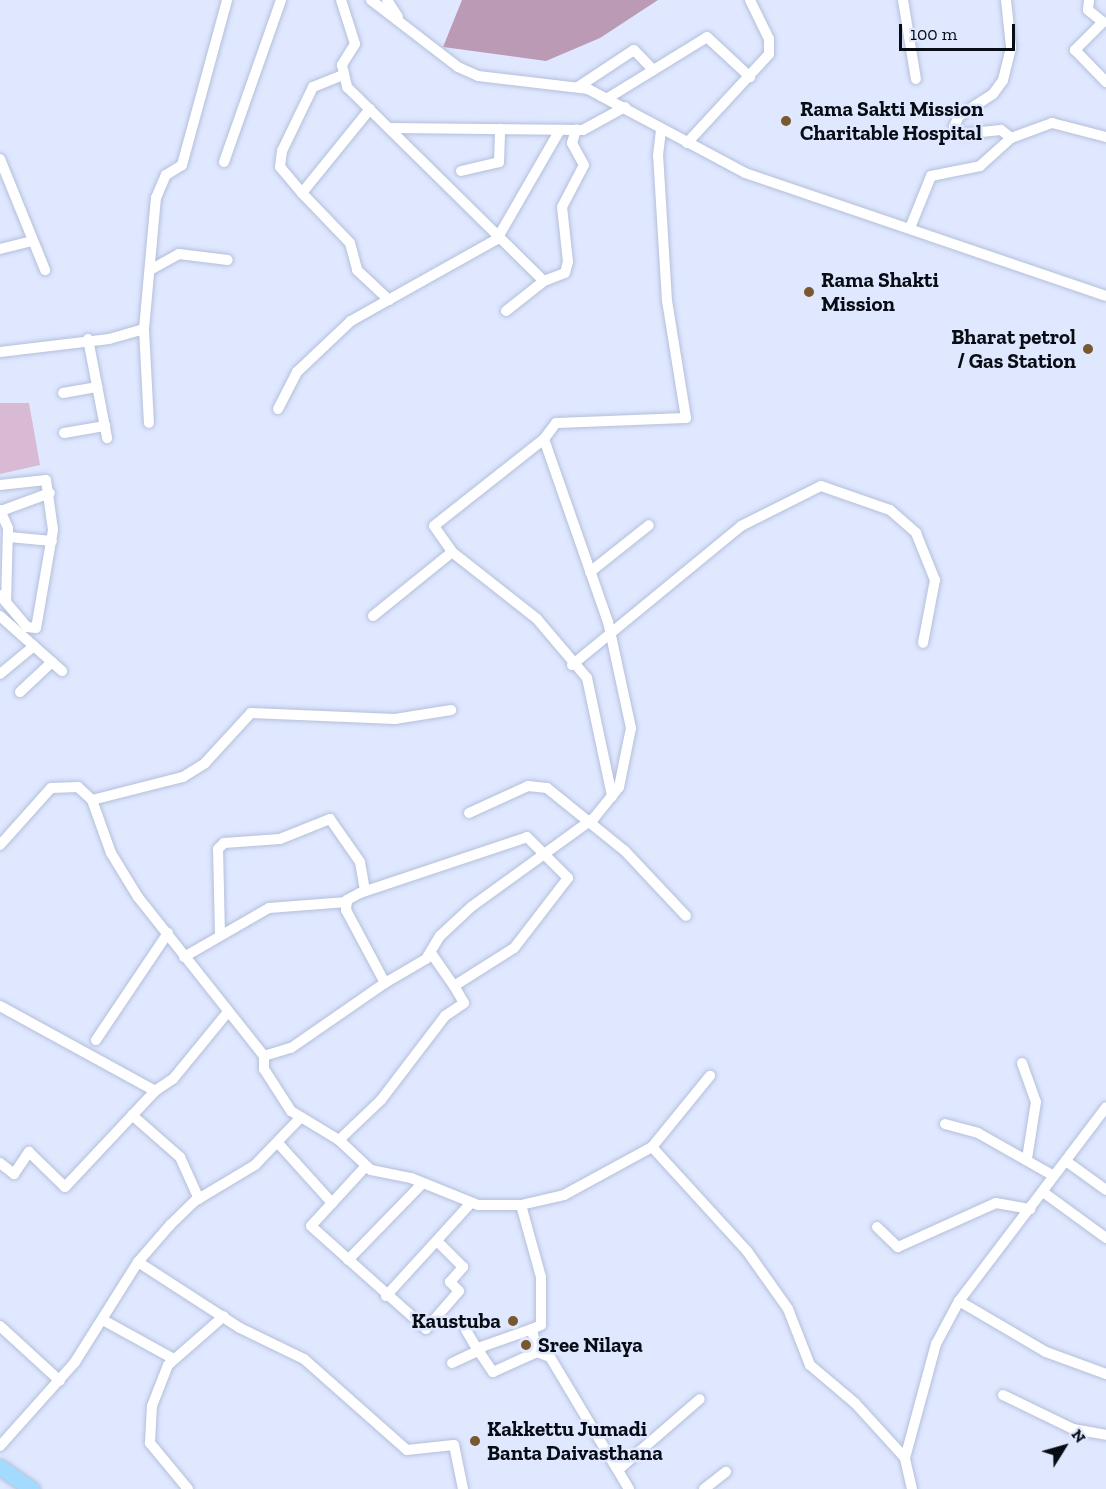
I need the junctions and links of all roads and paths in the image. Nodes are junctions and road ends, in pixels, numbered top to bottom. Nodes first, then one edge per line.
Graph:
1 (227, 0) edge
2 (281, 0) edge
3 (341, 0) edge
4 (371, 0) edge
5 (387, 0) edge
6 (750, 0) edge
7 (903, 0) edge
8 (1006, 0) edge
9 (1089, 0) edge
10 (403, 23) junction
11 (653, 70) junction
12 (343, 75) junction
13 (750, 77) junction
14 (916, 79) dead end
15 (1106, 82) edge
16 (578, 87) junction
17 (608, 98) junction
18 (625, 107) junction
19 (370, 109) junction
20 (389, 128) junction
21 (500, 129) junction
22 (662, 129) junction
23 (560, 130) junction
24 (576, 130) junction
25 (1106, 137) edge
26 (1011, 138) junction
27 (687, 142) junction
28 (0, 159) edge
29 (224, 162) dead end
30 (461, 171) dead end
31 (302, 193) junction
32 (910, 228) junction
33 (497, 239) junction
34 (29, 242) junction
35 (0, 249) edge
36 (228, 260) dead end
37 (152, 269) junction
38 (45, 270) dead end
39 (544, 281) junction
40 (1105, 293) edge
41 (389, 300) junction
42 (506, 311) dead end
43 (144, 329) junction
44 (88, 339) junction
45 (0, 352) edge
46 (98, 387) junction
47 (63, 393) dead end
48 (278, 409) dead end
49 (149, 423) dead end
50 (105, 426) junction
51 (64, 434) dead end
52 (107, 438) dead end
53 (544, 439) junction
54 (0, 485) edge
55 (50, 493) junction
56 (0, 510) edge
57 (649, 525) dead end
58 (9, 537) junction
59 (52, 541) junction
60 (452, 552) junction
61 (3, 563) edge
62 (590, 572) junction
63 (3, 599) edge
64 (373, 616) dead end
65 (1, 620) edge
66 (611, 638) junction
67 (923, 643) dead end
68 (34, 646) junction
69 (51, 662) junction
70 (572, 664) junction
71 (62, 670) dead end
72 (0, 674) edge
73 (20, 692) dead end
74 (451, 710) dead end
75 (612, 796) junction
76 (92, 800) junction
77 (469, 813) dead end
78 (588, 824) junction
79 (0, 845) edge
80 (548, 854) junction
81 (365, 891) junction
82 (346, 902) junction
83 (686, 916) dead end
84 (168, 933) junction
85 (220, 935) junction
86 (431, 953) junction
87 (184, 957) junction
88 (385, 983) junction
89 (454, 986) junction
90 (0, 1006) edge
91 (227, 1013) junction
92 (96, 1040) dead end
93 (264, 1056) junction
94 (1022, 1063) dead end
95 (710, 1076) dead end
96 (155, 1091) junction
97 (1106, 1107) edge
98 (132, 1114) junction
99 (301, 1117) junction
100 (945, 1124) dead end
101 (339, 1140) junction
102 (278, 1143) junction
103 (652, 1147) junction
104 (1027, 1159) junction
105 (1066, 1161) junction
106 (0, 1163) edge
107 (366, 1166) junction
108 (1054, 1176) junction
109 (423, 1183) junction
110 (1106, 1190) edge
111 (1043, 1192) junction
112 (199, 1199) junction
113 (332, 1203) junction
114 (471, 1203) junction
115 (521, 1205) junction
116 (1030, 1209) junction
117 (877, 1227) dead end
118 (1106, 1238) edge
119 (438, 1242) junction
120 (348, 1260) junction
121 (138, 1262) junction
122 (386, 1296) junction
123 (959, 1301) junction
124 (224, 1317) junction
125 (103, 1320) junction
126 (0, 1326) edge
127 (532, 1329) junction
128 (466, 1330) dead end
129 (479, 1350) junction
130 (537, 1352) junction
131 (174, 1359) junction
132 (452, 1363) dead end
133 (1106, 1374) edge
134 (60, 1381) junction
135 (1003, 1395) dead end
136 (700, 1399) dead end
137 (1106, 1435) edge
138 (0, 1446) edge
139 (905, 1458) junction
140 (0, 1467) edge
141 (618, 1470) junction
142 (726, 1472) dead end
143 (32, 1489) edge
144 (188, 1489) edge
145 (464, 1489) edge
146 (629, 1489) edge
147 (704, 1489) edge
148 (912, 1489) edge

1 - 37 street
2 - 29 street
3 - 12 street
4 - 10 street
5 - 10 street
6 - 13 street
7 - 14 street
8 - 26 street
9 - 15 street
10 - 16 street
11 - 13 street
11 - 16 street
11 - 17 street
12 - 19 street
12 - 31 street
13 - 27 street
16 - 17 street
17 - 18 street
18 - 22 street
18 - 24 street
19 - 20 street
19 - 31 street
20 - 21 street
20 - 33 street
21 - 23 street
21 - 30 street
22 - 27 street
22 - 53 street
23 - 24 street
23 - 33 street
24 - 39 street
25 - 26 street
26 - 32 street
27 - 32 street
28 - 34 street
31 - 41 street
32 - 40 street
33 - 39 street
33 - 41 street
34 - 35 street
34 - 38 street
36 - 37 street
37 - 43 street
39 - 42 street
41 - 48 street
43 - 44 street
43 - 49 street
44 - 45 street
44 - 46 street
46 - 47 street
46 - 50 street
50 - 51 street
50 - 52 street
53 - 60 street
53 - 62 street
54 - 55 street
55 - 56 street
55 - 59 street
56 - 58 street
57 - 62 street
58 - 59 street
58 - 61 street
59 - 63 street
60 - 64 street
60 - 70 street
61 - 63 street
62 - 66 street
65 - 68 street
66 - 67 street
66 - 70 street
66 - 75 street
68 - 69 street
68 - 72 street
69 - 71 street
69 - 73 street
70 - 75 street
74 - 76 street
75 - 78 street
76 - 79 street
76 - 84 street
77 - 78 street
78 - 80 street
78 - 83 street
80 - 81 street
80 - 86 street
80 - 89 street
81 - 82 street
81 - 85 street
82 - 85 street
82 - 88 street
84 - 87 street
84 - 92 street
85 - 87 street
86 - 88 street
86 - 89 street
87 - 91 street
88 - 93 street
89 - 101 street
90 - 96 street
91 - 93 street
91 - 96 street
93 - 99 street
94 - 104 street
95 - 103 street
96 - 98 street
97 - 105 street
98 - 106 street
98 - 112 street
99 - 101 street
99 - 102 street
100 - 104 street
101 - 107 street
102 - 112 street
102 - 113 street
103 - 115 street
103 - 139 street
104 - 108 street
105 - 108 street
105 - 110 street
107 - 109 street
107 - 113 street
108 - 111 street
109 - 114 street
109 - 120 street
111 - 116 street
111 - 118 street
112 - 121 street
113 - 120 street
114 - 115 street
114 - 119 street
115 - 127 street
116 - 117 street
116 - 123 street
119 - 122 street
119 - 122 street
120 - 122 street
121 - 124 street
121 - 125 street
123 - 133 street
123 - 139 street
124 - 131 street
124 - 145 street
125 - 131 street
125 - 134 street
126 - 134 street
127 - 129 street
127 - 130 street
128 - 129 street
129 - 130 street
129 - 132 street
130 - 141 street
131 - 144 street
134 - 138 street
135 - 137 street
136 - 141 street
139 - 148 street
140 - 143 highway
141 - 146 street
142 - 147 street

